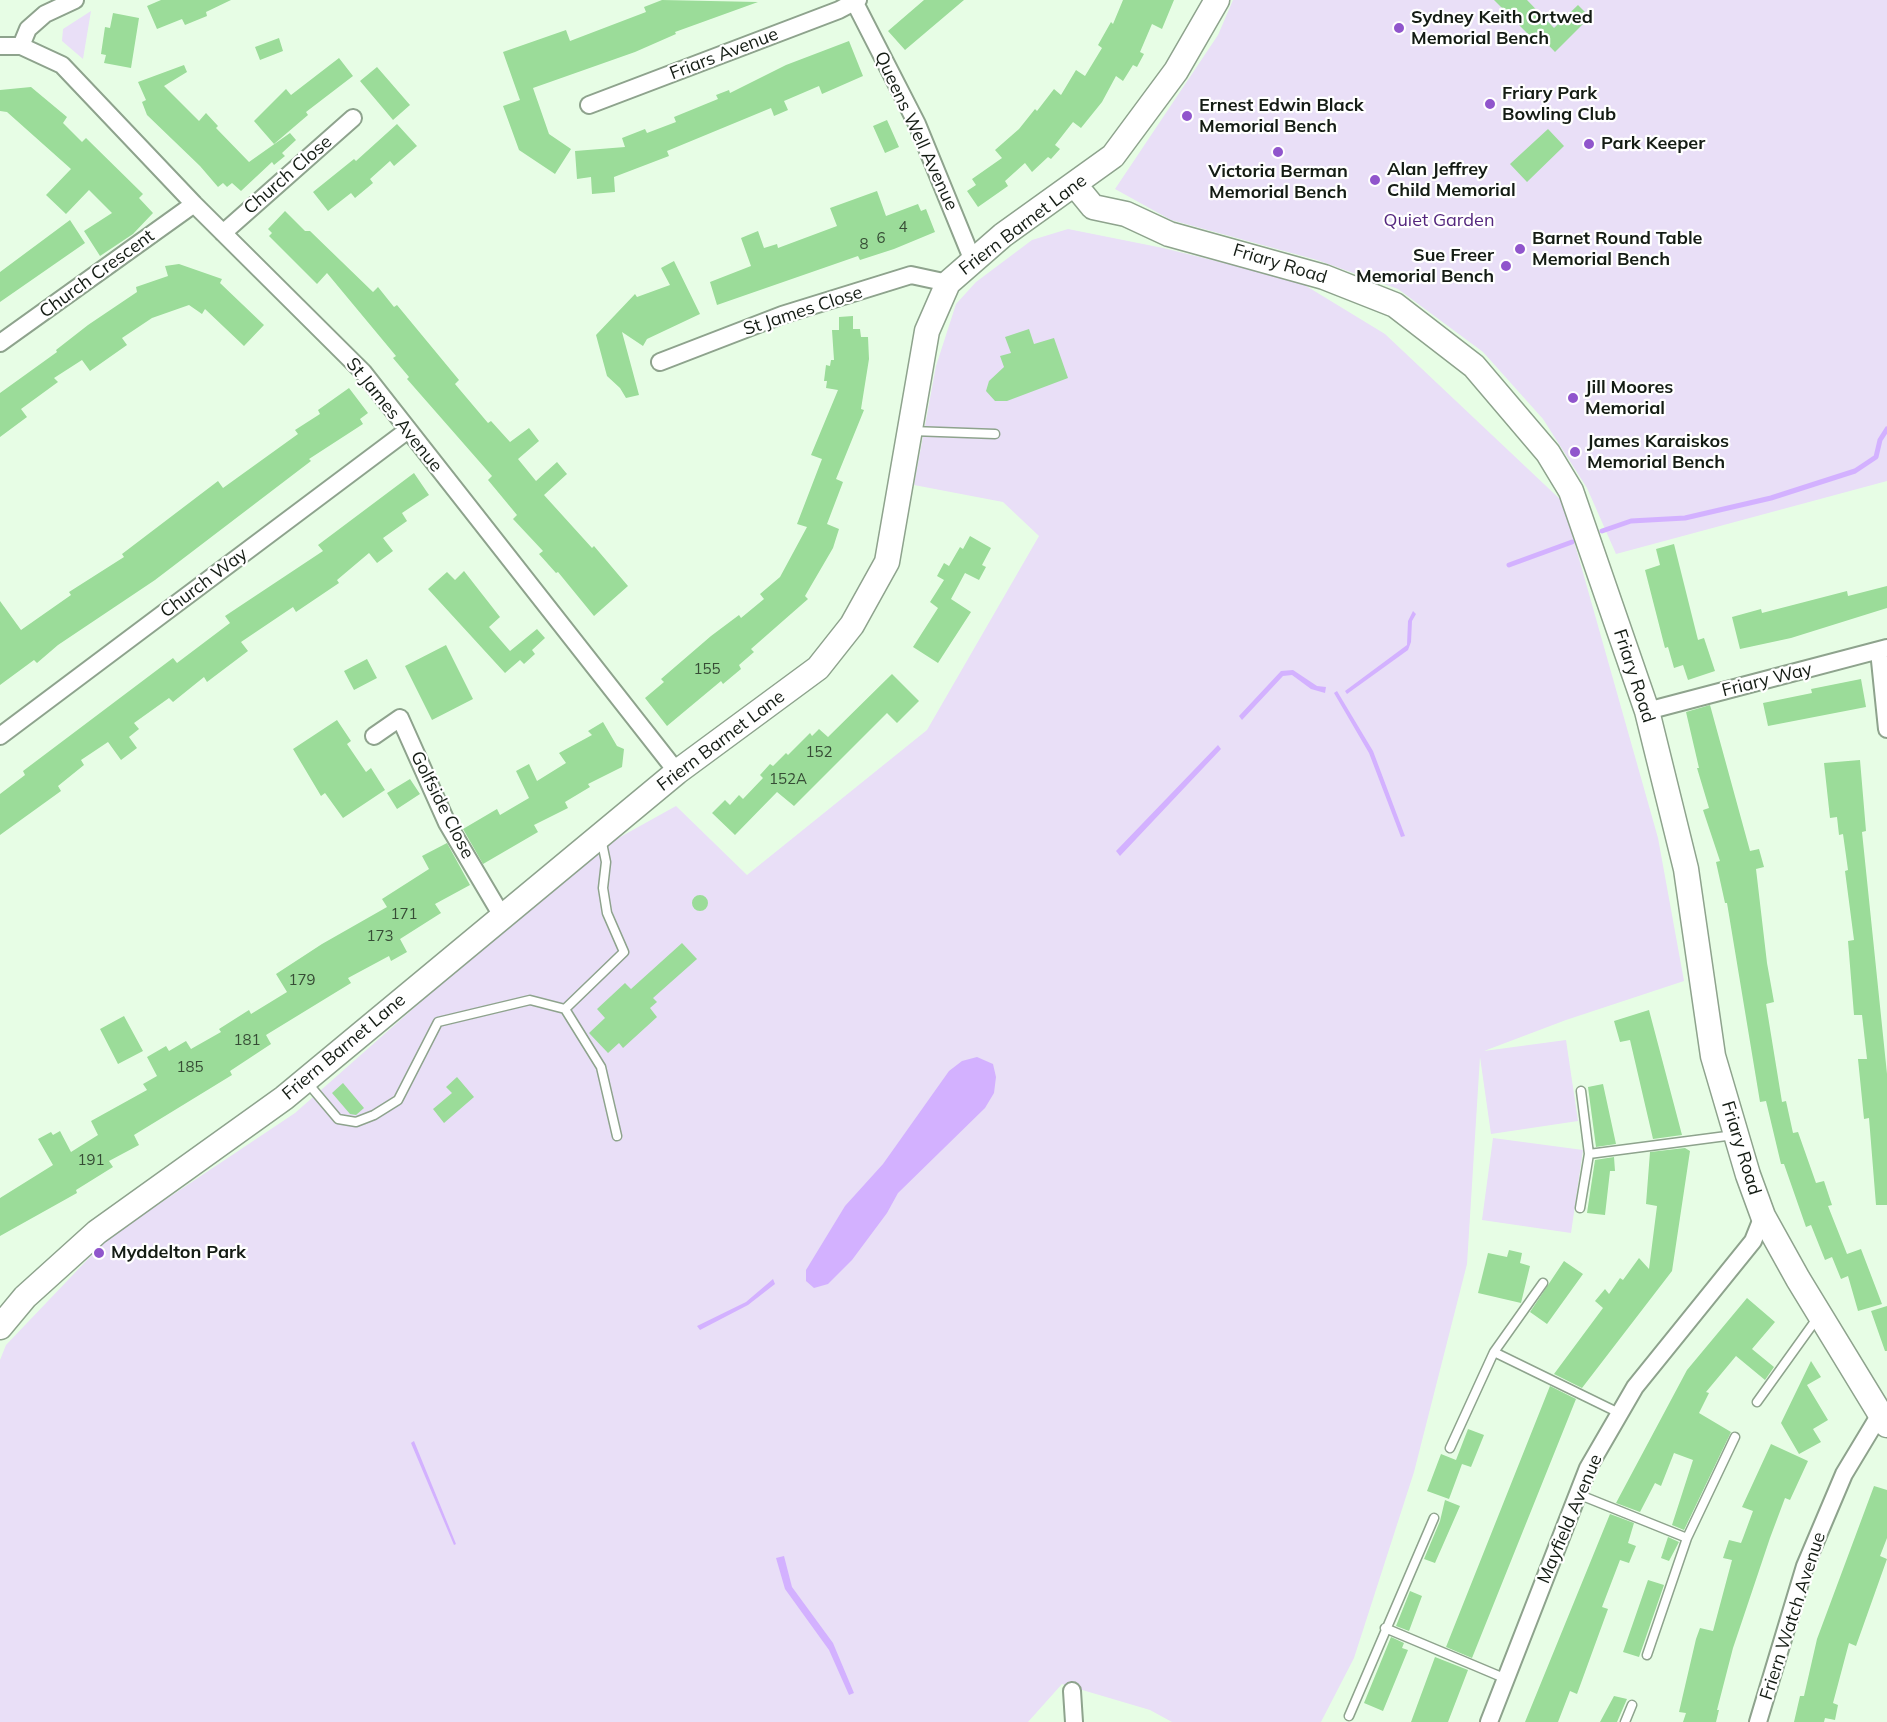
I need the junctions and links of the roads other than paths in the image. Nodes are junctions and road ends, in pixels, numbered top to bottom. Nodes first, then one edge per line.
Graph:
1 (75, 0) edge
2 (1217, 0) edge
3 (856, 1) edge
4 (0, 46) edge
5 (21, 46) junction
6 (589, 105) dead end
7 (353, 118) dead end
8 (1075, 185) junction
9 (194, 204) junction
10 (223, 233) junction
11 (973, 261) junction
12 (948, 283) junction
13 (0, 343) edge
14 (660, 362) dead end
15 (408, 430) junction
16 (910, 431) junction
17 (995, 434) dead end
18 (1883, 650) edge
19 (1647, 711) junction
20 (1887, 729) edge
21 (0, 736) edge
22 (374, 736) dead end
23 (677, 772) junction
24 (601, 835) junction
25 (502, 916) junction
26 (565, 1009) junction
27 (306, 1080) junction
28 (1581, 1092) dead end
29 (1735, 1134) junction
30 (617, 1136) dead end
31 (1589, 1154) junction
32 (1581, 1208) dead end
33 (1763, 1216) junction
34 (1543, 1283) dead end
35 (1819, 1315) junction
36 (0, 1327) edge
37 (1494, 1352) junction
38 (1757, 1402) dead end
39 (1619, 1413) junction
40 (1883, 1420) edge
41 (1735, 1437) dead end
42 (1450, 1448) dead end
43 (1580, 1495) junction
44 (1434, 1518) dead end
45 (1687, 1538) junction
46 (1385, 1628) junction
47 (1647, 1655) dead end
48 (1504, 1678) junction
49 (1072, 1691) dead end
50 (1632, 1705) dead end
51 (1349, 1716) dead end
52 (1074, 1722) edge
53 (1489, 1722) edge
54 (1625, 1722) edge
55 (1758, 1722) edge

1 - 5 street
2 - 8 main road, Friern Barnet Lane
3 - 6 street, Friars Avenue
3 - 11 street, Queens Well Avenue
4 - 5 street
5 - 9 street, St James Avenue
7 - 10 street, Church Close
8 - 11 main road, Friern Barnet Lane
8 - 19 main road, Friary Road
9 - 10 street, St James Avenue
9 - 13 street, Church Crescent
10 - 15 street, St James Avenue
11 - 12 main road, Friern Barnet Lane
12 - 14 street, St James Close
12 - 16 main road, Friern Barnet Lane
15 - 21 street, Church Way
15 - 23 street, St James Avenue
16 - 17 lane
16 - 23 main road, Friern Barnet Lane
18 - 19 street, Friary Way
18 - 20 street
19 - 29 main road, Friary Road
22 - 25 street, Golfside Close
23 - 24 main road, Friern Barnet Lane
24 - 25 main road, Friern Barnet Lane
24 - 26 lane
25 - 27 main road, Friern Barnet Lane
26 - 27 lane
26 - 30 lane
27 - 36 main road, Friern Barnet Lane
28 - 31 lane
29 - 31 lane
29 - 33 main road, Friary Road
31 - 32 lane
33 - 35 main road, Friary Road
33 - 39 street, Mayfield Avenue
34 - 37 lane
35 - 38 lane
35 - 40 main road, Friary Road
37 - 39 lane
37 - 42 lane
39 - 43 street, Mayfield Avenue
40 - 55 street, Friern Watch Avenue
41 - 45 lane
43 - 45 lane
43 - 48 street, Mayfield Avenue
44 - 46 lane
45 - 47 lane
46 - 48 lane
46 - 51 lane
48 - 53 street, Mayfield Avenue
49 - 52 street
50 - 54 lane

